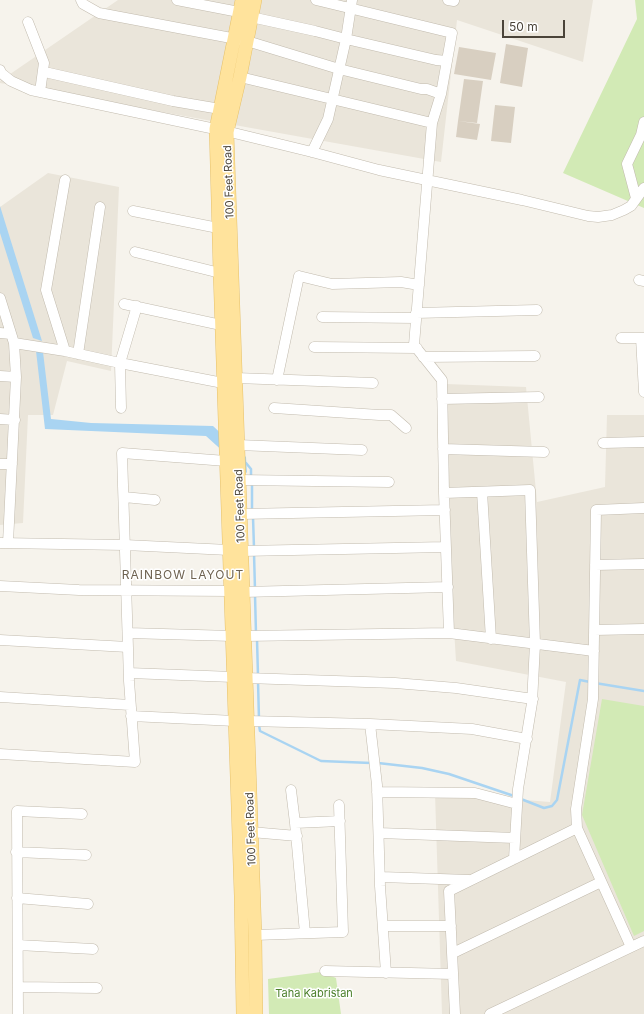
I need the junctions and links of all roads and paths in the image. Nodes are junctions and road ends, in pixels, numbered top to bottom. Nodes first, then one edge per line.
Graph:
1 (82, 0) edge
2 (177, 0) edge
3 (254, 0) edge
4 (316, 0) edge
5 (448, 0) edge
6 (454, 0) edge
7 (352, 4) edge
8 (244, 10) edge
9 (28, 22) dead end
10 (346, 39) junction
11 (240, 40) junction
12 (447, 61) junction
13 (339, 69) junction
14 (0, 70) edge
15 (49, 73) dead end
16 (240, 76) junction
17 (40, 92) junction
18 (441, 94) junction
19 (333, 100) junction
20 (220, 109) junction
21 (644, 122) edge
22 (432, 123) junction
23 (222, 130) junction
24 (312, 152) junction
25 (65, 180) dead end
26 (427, 180) junction
27 (644, 188) edge
28 (636, 198) junction
29 (100, 207) dead end
30 (133, 211) dead end
31 (218, 228) junction
32 (135, 252) dead end
33 (220, 273) junction
34 (419, 285) junction
35 (0, 298) edge
36 (124, 304) dead end
37 (137, 306) junction
38 (536, 310) dead end
39 (416, 316) junction
40 (322, 317) dead end
41 (221, 325) junction
42 (0, 334) edge
43 (13, 338) junction
44 (621, 338) dead end
45 (643, 338) edge
46 (314, 348) dead end
47 (417, 348) junction
48 (65, 351) junction
49 (78, 354) junction
50 (535, 356) dead end
51 (424, 357) junction
52 (120, 363) junction
53 (0, 376) edge
54 (16, 377) junction
55 (236, 378) junction
56 (277, 380) junction
57 (223, 383) junction
58 (372, 383) dead end
59 (644, 392) edge
60 (538, 397) dead end
61 (442, 398) junction
62 (121, 408) dead end
63 (274, 408) dead end
64 (0, 419) edge
65 (231, 419) junction
66 (15, 420) junction
67 (406, 428) dead end
68 (644, 442) edge
69 (603, 443) dead end
70 (238, 444) junction
71 (443, 449) junction
72 (362, 450) dead end
73 (544, 452) dead end
74 (226, 461) junction
75 (0, 464) edge
76 (12, 464) junction
77 (233, 480) junction
78 (389, 482) dead end
79 (482, 492) junction
80 (444, 493) junction
81 (124, 497) junction
82 (155, 500) dead end
83 (5, 504) edge
84 (644, 508) edge
85 (445, 510) junction
86 (240, 514) junction
87 (4, 543) edge
88 (125, 545) junction
89 (446, 547) junction
90 (236, 551) junction
91 (644, 564) edge
92 (595, 565) junction
93 (0, 586) edge
94 (448, 588) junction
95 (127, 590) junction
96 (237, 592) junction
97 (644, 629) edge
98 (594, 630) junction
99 (128, 633) junction
100 (449, 633) junction
101 (238, 636) junction
102 (491, 638) junction
103 (0, 640) edge
104 (535, 644) junction
105 (128, 647) junction
106 (594, 651) junction
107 (129, 673) junction
108 (240, 678) junction
109 (0, 697) edge
110 (533, 700) junction
111 (130, 705) junction
112 (131, 716) junction
113 (241, 721) junction
114 (370, 724) junction
115 (527, 739) junction
116 (0, 754) edge
117 (291, 790) dead end
118 (377, 792) junction
119 (517, 804) junction
120 (339, 805) dead end
121 (82, 814) dead end
122 (340, 821) junction
123 (295, 823) junction
124 (577, 828) junction
125 (251, 832) junction
126 (379, 833) junction
127 (296, 836) junction
128 (515, 838) junction
129 (16, 852) junction
130 (86, 855) dead end
131 (514, 859) junction
132 (381, 877) junction
133 (471, 880) junction
134 (601, 882) junction
135 (17, 898) junction
136 (88, 904) dead end
137 (383, 926) junction
138 (451, 926) junction
139 (306, 933) junction
140 (255, 935) junction
141 (644, 941) edge
142 (18, 944) junction
143 (631, 947) junction
144 (93, 949) dead end
145 (453, 953) junction
146 (325, 971) dead end
147 (386, 972) junction
148 (454, 974) junction
149 (18, 987) junction
150 (97, 988) dead end
151 (18, 1014) edge
152 (243, 1014) edge
153 (256, 1014) edge
154 (455, 1014) edge
155 (490, 1014) edge

1 - 11 street
2 - 8 street
3 - 8 main road, 100 Feet Road
4 - 7 street
5 - 6 street
7 - 10 street
7 - 12 street
8 - 10 street
8 - 11 main road, 100 Feet Road
9 - 17 street
10 - 12 street
10 - 13 street
11 - 13 street
11 - 16 main road, 100 Feet Road
11 - 20 main road, 100 Feet Road
12 - 18 street
13 - 18 street
13 - 19 street
14 - 17 street
15 - 20 street
16 - 19 street
16 - 23 main road, 100 Feet Road
17 - 23 street
18 - 22 street
19 - 22 street
19 - 24 street
20 - 23 main road, 100 Feet Road
21 - 28 street
22 - 26 street
23 - 24 street
23 - 31 main road, 100 Feet Road
23 - 55 main road, 100 Feet Road
24 - 26 street
25 - 48 street
26 - 28 street
26 - 34 street
27 - 28 street
29 - 49 street
30 - 31 street
31 - 33 main road, 100 Feet Road
32 - 33 street
33 - 41 main road, 100 Feet Road
34 - 39 street
34 - 56 street
35 - 43 street
36 - 37 street
37 - 41 street
37 - 52 street
38 - 39 street
39 - 40 street
39 - 47 street
41 - 57 main road, 100 Feet Road
42 - 43 street
43 - 48 street
43 - 54 street
44 - 45 street
45 - 59 street
46 - 47 street
47 - 51 street
48 - 49 street
49 - 52 street
50 - 51 street
51 - 61 street
52 - 57 street
52 - 62 street
53 - 54 street
54 - 66 street
55 - 56 street
55 - 65 main road, 100 Feet Road
56 - 58 street
57 - 65 main road, 100 Feet Road
60 - 61 street
61 - 71 street
63 - 67 street
64 - 66 street
65 - 70 main road, 100 Feet Road
65 - 74 main road, 100 Feet Road
66 - 76 street
68 - 69 street
70 - 72 street
70 - 77 main road, 100 Feet Road
71 - 73 street
71 - 80 street
74 - 77 main road, 100 Feet Road
74 - 81 street
75 - 76 street
76 - 83 street
77 - 78 street
77 - 86 main road, 100 Feet Road
77 - 90 main road, 100 Feet Road
79 - 80 street
79 - 102 street
79 - 104 street
80 - 85 street
81 - 82 street
81 - 88 street
83 - 87 street
84 - 92 street
85 - 86 street
85 - 89 street
86 - 90 main road, 100 Feet Road
87 - 88 street
88 - 90 street
88 - 95 street
89 - 90 street
89 - 94 street
90 - 96 main road, 100 Feet Road
91 - 92 street
92 - 98 street
93 - 95 street
94 - 96 street
94 - 100 street
95 - 96 street
95 - 99 street
96 - 101 main road, 100 Feet Road
97 - 98 street
98 - 106 street
99 - 101 street
99 - 105 street
100 - 101 street
100 - 102 street
101 - 108 main road, 100 Feet Road
102 - 104 street
103 - 105 street
104 - 106 street
104 - 110 street
105 - 107 street
106 - 124 street
107 - 108 street
107 - 111 street
108 - 110 street
108 - 113 main road, 100 Feet Road
109 - 111 street
110 - 115 street
111 - 112 street
112 - 113 street
112 - 116 street
113 - 114 street
113 - 125 main road, 100 Feet Road
113 - 152 main road, 100 Feet Road
114 - 115 street
114 - 118 street
115 - 119 street
117 - 123 street
118 - 119 street
118 - 126 street
119 - 128 street
120 - 122 street
121 - 129 street
122 - 123 street
122 - 139 street
123 - 127 street
124 - 131 street
124 - 134 street
125 - 127 street
125 - 140 main road, 100 Feet Road
126 - 128 street
126 - 132 street
127 - 139 street
128 - 131 street
129 - 130 street
129 - 135 street
131 - 133 street
132 - 133 street
132 - 137 street
133 - 138 street
134 - 143 street
134 - 145 street
135 - 136 street
135 - 142 street
137 - 138 street
137 - 147 street
138 - 145 street
139 - 140 street
140 - 153 main road, 100 Feet Road
141 - 143 street
142 - 144 street
142 - 149 street
143 - 155 street
145 - 148 street
146 - 147 street
147 - 148 street
148 - 154 street
149 - 150 street
149 - 151 street

